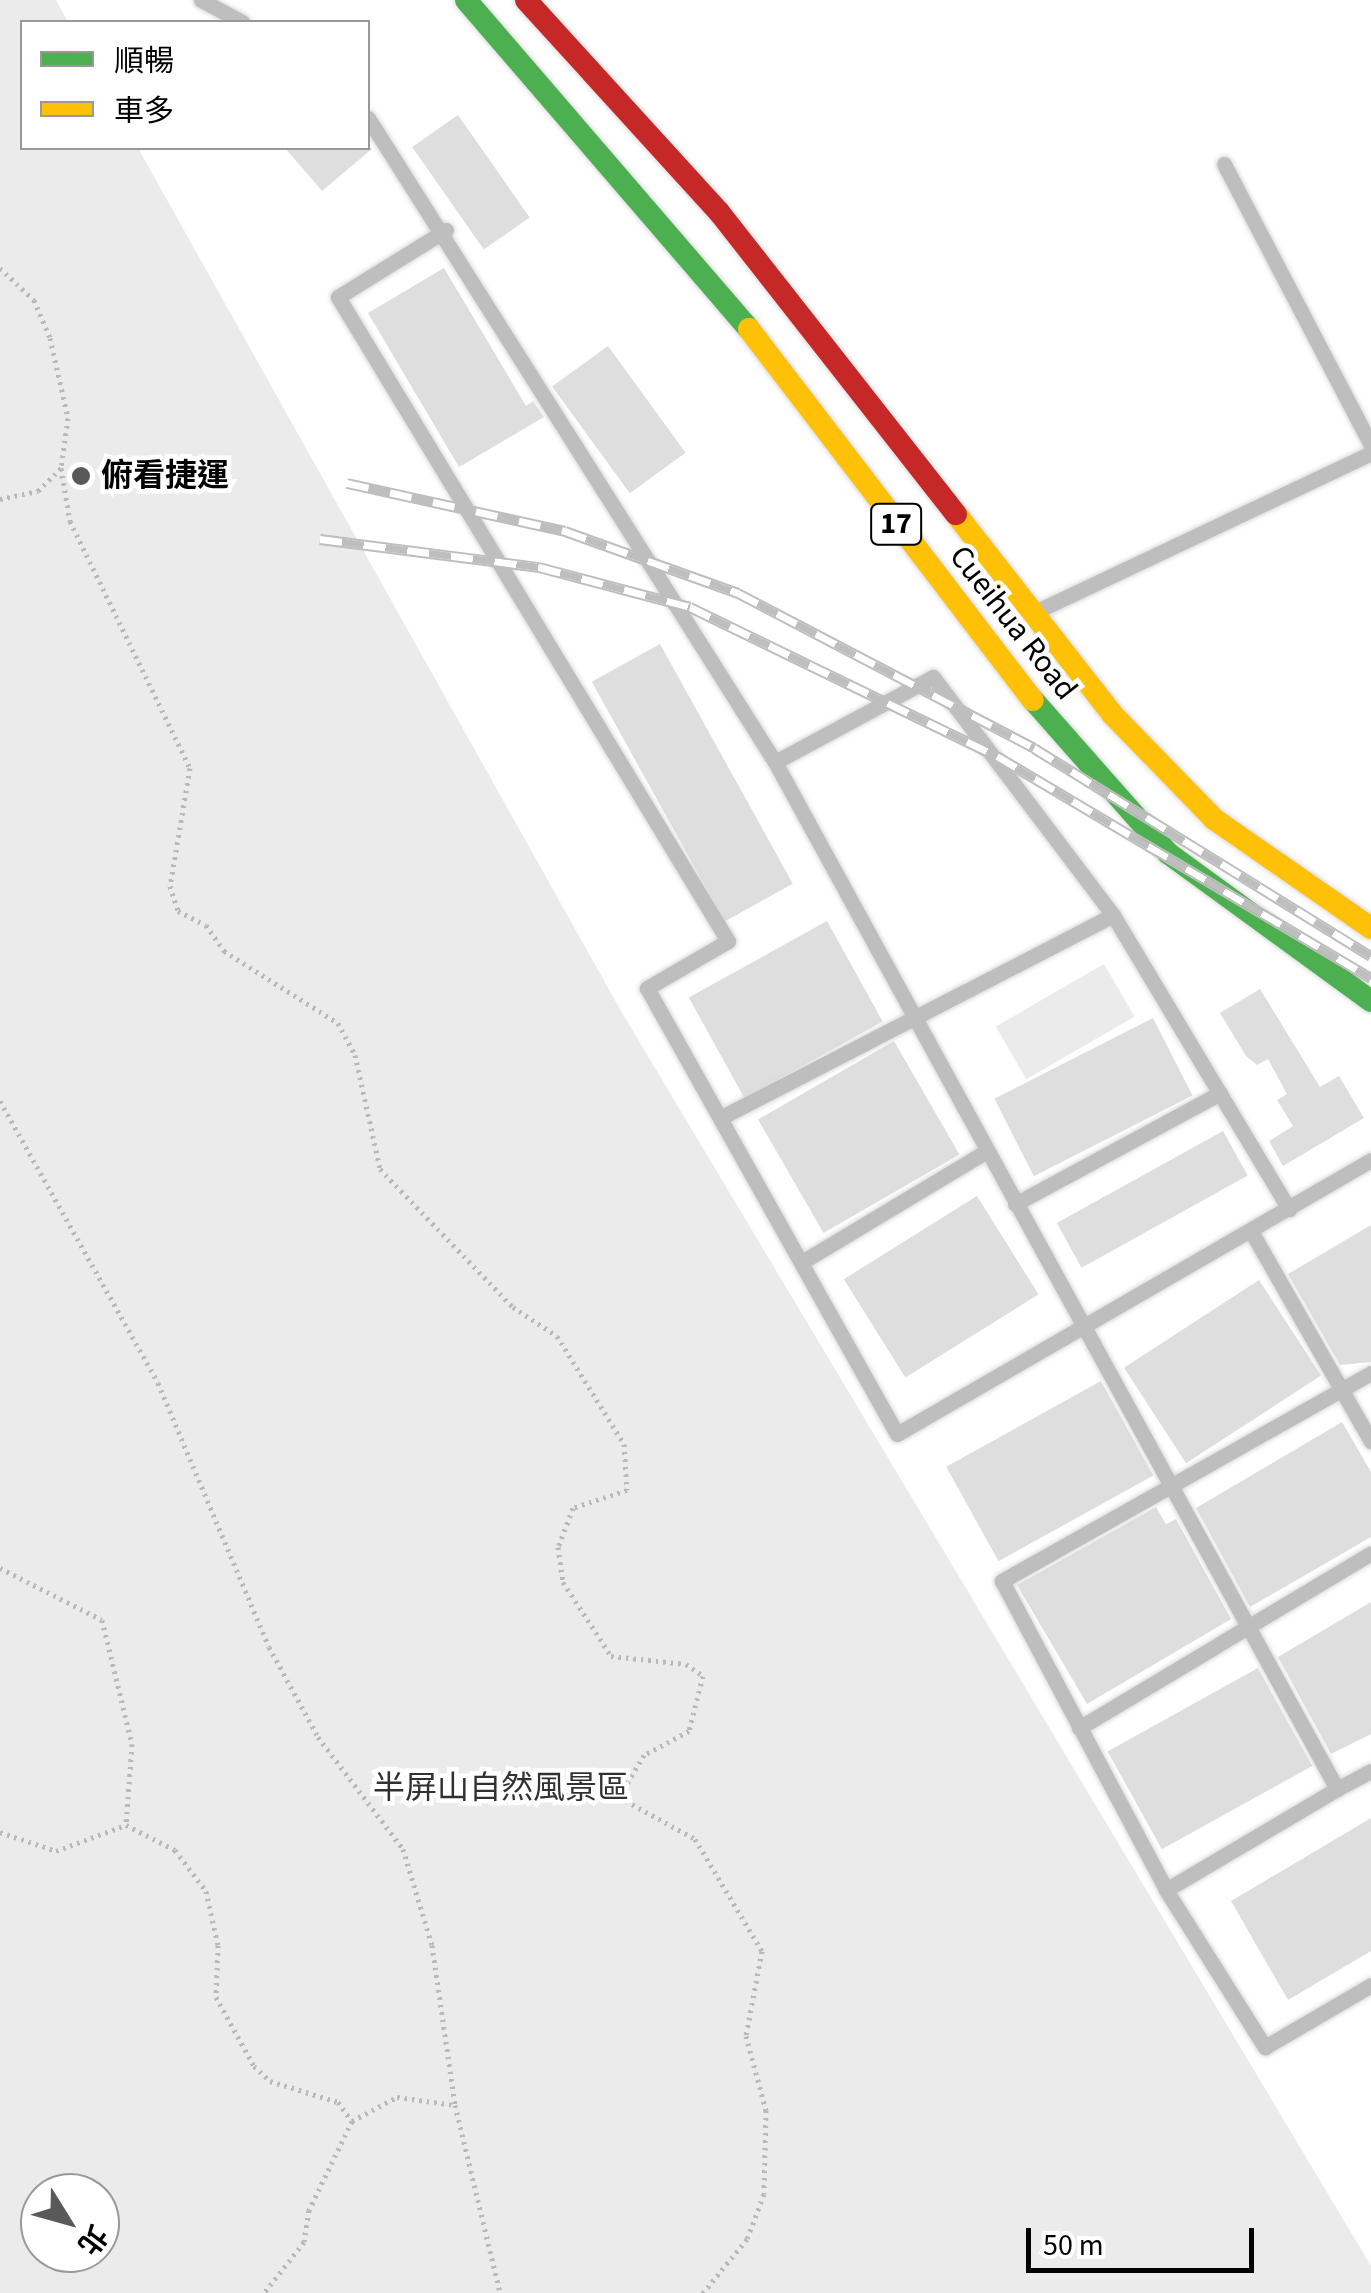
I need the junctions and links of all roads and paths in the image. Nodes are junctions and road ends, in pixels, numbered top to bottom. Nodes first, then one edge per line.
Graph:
1 (201, 0) edge
2 (466, 0) edge
3 (526, 0) edge
4 (238, 20) edge
5 (370, 121) edge
6 (1224, 164) dead end
7 (446, 230) junction
8 (0, 268) edge
9 (1371, 445) edge
10 (1371, 453) edge
11 (61, 468) junction
12 (0, 499) edge
13 (1026, 618) junction
14 (775, 762) junction
15 (1113, 914) junction
16 (1371, 928) edge
17 (1371, 1001) edge
18 (914, 1018) junction
19 (1220, 1092) junction
20 (0, 1101) edge
21 (720, 1118) junction
22 (987, 1151) junction
23 (1371, 1160) edge
24 (1015, 1204) junction
25 (1289, 1208) junction
26 (1251, 1231) junction
27 (802, 1262) junction
28 (1083, 1330) junction
29 (1371, 1373) edge
30 (1344, 1388) junction
31 (1371, 1441) edge
32 (1169, 1485) junction
33 (1371, 1553) edge
34 (0, 1568) edge
35 (1250, 1623) junction
36 (1079, 1728) junction
37 (1371, 1770) edge
38 (1337, 1789) junction
39 (126, 1825) junction
40 (0, 1832) edge
41 (1166, 1890) junction
42 (1371, 1985) edge
43 (455, 2105) junction
44 (352, 2121) junction
45 (264, 2293) edge
46 (500, 2293) edge
47 (703, 2293) edge

1 - 4 lane
2 - 17 main road, Cueihua Road / 17
3 - 13 main road, Cueihua Road / 17
5 - 7 lane
6 - 9 lane
7 - 14 lane
7 - 21 lane
8 - 11 path
10 - 13 lane
11 - 12 path
11 - 47 path
13 - 16 main road, Cueihua Road / 17
14 - 15 lane
14 - 18 lane
15 - 18 lane
15 - 19 lane
18 - 21 lane
18 - 22 lane
19 - 24 lane
19 - 25 lane
20 - 43 path
21 - 27 lane
22 - 24 lane
22 - 27 lane
23 - 25 lane
24 - 28 lane
25 - 26 lane
26 - 28 lane
26 - 30 lane
27 - 28 lane
28 - 32 lane
29 - 30 lane
30 - 31 lane
30 - 32 lane
32 - 35 lane
32 - 36 lane
33 - 35 lane
34 - 39 path
35 - 36 lane
35 - 38 lane
36 - 41 lane
37 - 38 lane
38 - 41 lane
39 - 40 path
39 - 44 path
41 - 42 lane
43 - 44 path
43 - 46 path
44 - 45 path

